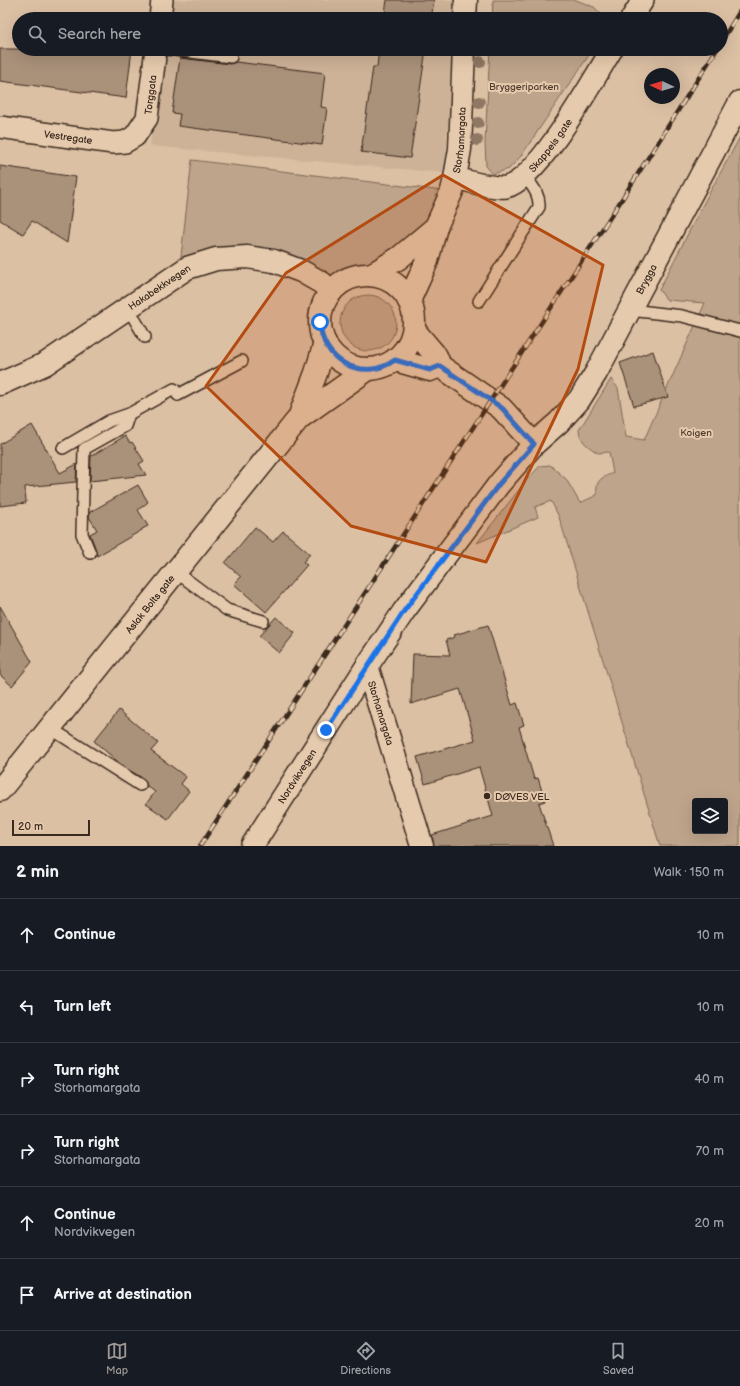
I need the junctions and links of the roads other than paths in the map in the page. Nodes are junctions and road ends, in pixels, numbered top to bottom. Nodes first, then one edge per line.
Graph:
1 (162, 0) edge
2 (466, 0) edge
3 (161, 12) edge
4 (465, 12) edge
5 (155, 56) edge
6 (223, 56) edge
7 (464, 56) edge
8 (608, 56) edge
9 (231, 57) dead end
10 (740, 102) edge
11 (0, 127) edge
12 (135, 136) joint
13 (525, 176) junction
14 (455, 178) junction
15 (436, 227) junction
16 (371, 275) junction
17 (331, 292) junction
18 (409, 301) junction
19 (479, 301) dead end
20 (128, 308) junction
21 (630, 310) junction
22 (414, 330) junction
23 (740, 331) edge
24 (145, 337) dead end
25 (325, 343) junction
26 (395, 360) junction
27 (242, 361) dead end
28 (440, 366) junction
29 (368, 369) junction
30 (0, 384) edge
31 (129, 414) junction
32 (300, 418) junction
33 (534, 444) junction
34 (63, 448) dead end
35 (90, 553) dead end
36 (176, 570) junction
37 (263, 621) dead end
38 (367, 666) junction
39 (50, 728) junction
40 (140, 785) dead end
41 (0, 790) edge
42 (252, 846) edge
43 (422, 846) edge

1 - 3 street
2 - 4 main road
5 - 12 street, Torggata
6 - 9 lane
7 - 14 main road, Storhamargata
8 - 13 street, Skappels gate
10 - 21 main road, Brygga
11 - 12 street, Vestregate
13 - 14 street, Skappels gate
13 - 19 lane
14 - 15 main road, Storhamargata
15 - 16 main road, Storhamargata
15 - 18 main road, Storhamargata
16 - 17 main road
16 - 18 main road
17 - 20 main road, Hakabekkvegen
17 - 25 main road
18 - 22 main road
20 - 24 lane
20 - 30 main road, Hakabekkvegen
21 - 23 lane
21 - 33 main road, Brygga
22 - 26 main road
22 - 28 main road
25 - 29 main road
25 - 32 main road, Aslak Bolts gate
26 - 28 main road
26 - 29 main road
27 - 31 lane
28 - 33 main road
29 - 32 main road, Aslak Bolts gate
31 - 34 lane
31 - 35 lane
32 - 36 main road, Aslak Bolts gate
33 - 38 main road
36 - 37 lane
36 - 39 main road, Aslak Bolts gate
38 - 42 main road, Nordvikvegen
38 - 43 main road, Storhamargata
39 - 40 lane
39 - 41 main road, Aslak Bolts gate

